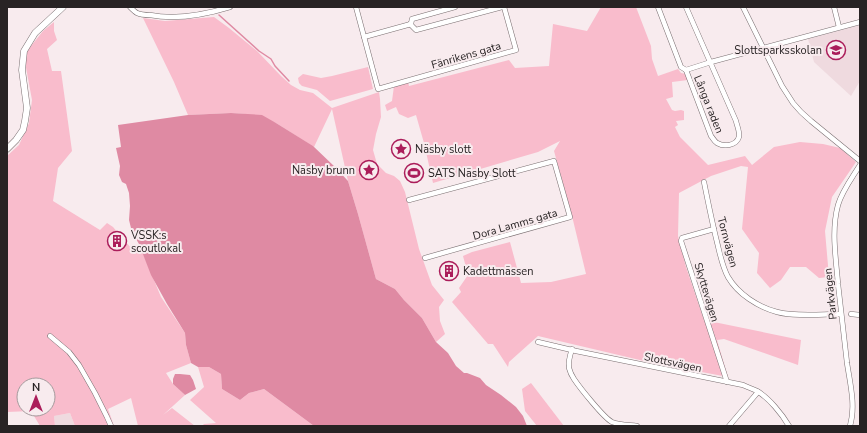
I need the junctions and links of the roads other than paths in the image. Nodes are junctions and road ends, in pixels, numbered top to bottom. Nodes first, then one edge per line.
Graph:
1 (130, 7) edge
2 (140, 7) edge
3 (230, 7) edge
4 (356, 7) edge
5 (455, 7) edge
6 (503, 7) edge
7 (658, 7) edge
8 (686, 7) edge
9 (743, 7) edge
10 (834, 7) edge
11 (61, 8) edge
12 (137, 13) junction
13 (860, 22) edge
14 (410, 24) junction
15 (839, 27) junction
16 (364, 37) junction
17 (763, 48) junction
18 (711, 62) junction
19 (686, 70) junction
20 (7, 149) edge
21 (860, 161) edge
22 (860, 165) edge
23 (704, 182) dead end
24 (409, 200) dead end
25 (714, 229) junction
26 (425, 258) dead end
27 (841, 314) junction
28 (851, 314) dead end
29 (860, 315) edge
30 (50, 336) dead end
31 (538, 342) dead end
32 (572, 349) junction
33 (727, 382) junction
34 (758, 392) junction
35 (111, 426) edge
36 (636, 426) edge
37 (728, 426) edge
38 (789, 426) edge
39 (850, 426) edge

1 - 12 street
2 - 12 street
3 - 12 street
4 - 16 street
5 - 14 street
6 - 14 street, Fänrikens gata
6 - 16 street, Fänrikens gata
7 - 19 street, Långa raden
8 - 18 street, Långa raden
9 - 17 street
10 - 15 street
11 - 20 street
13 - 15 street
14 - 16 street
15 - 17 street
17 - 18 street
17 - 21 street
18 - 19 street
18 - 19 street, Långa raden
22 - 27 street, Parkvägen
23 - 25 street, Tornvägen
24 - 26 street, Dora Lamms gata
25 - 27 street, Tornvägen
25 - 33 street, Skyttevägen
27 - 39 street, Parkvägen
28 - 29 street
30 - 35 street
31 - 32 street, Slottsvägen
32 - 33 street, Slottsvägen
32 - 36 street
33 - 34 street, Slottsvägen
34 - 37 street
34 - 38 street, Slottsvägen

